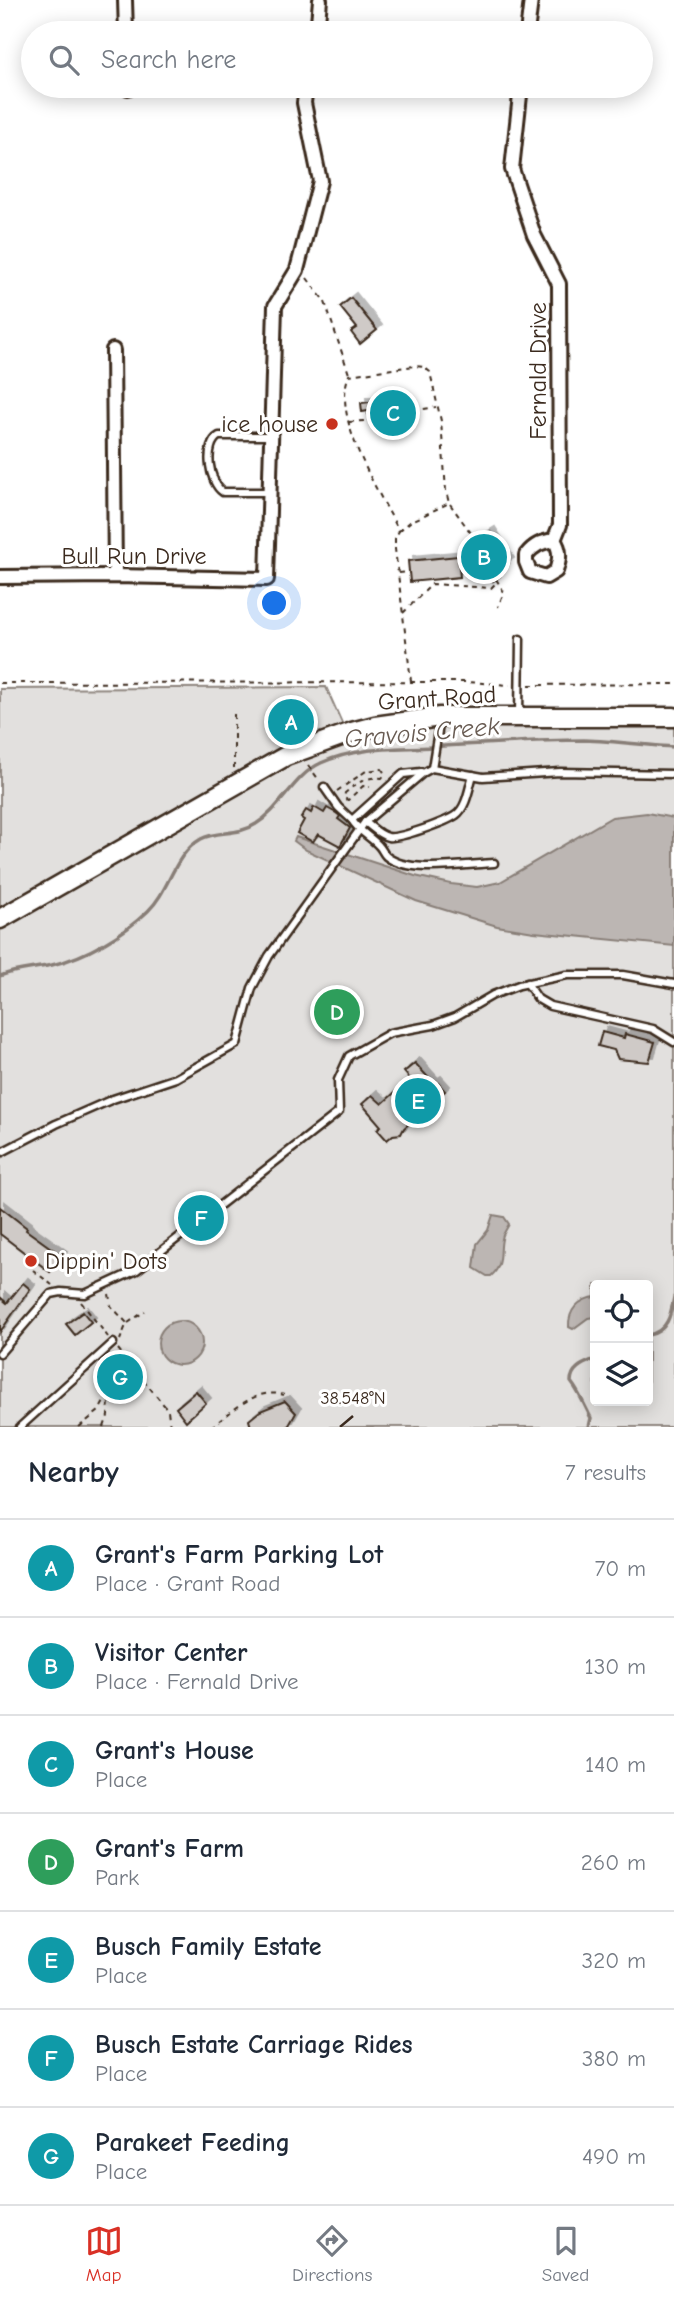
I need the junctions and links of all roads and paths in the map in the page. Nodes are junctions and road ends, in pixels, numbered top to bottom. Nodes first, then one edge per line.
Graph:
1 (125, 0) edge
2 (320, 0) edge
3 (531, 0) edge
4 (126, 21) edge
5 (318, 21) edge
6 (528, 21) edge
7 (305, 98) edge
8 (520, 98) edge
9 (297, 271) junction
10 (113, 350) dead end
11 (349, 375) junction
12 (437, 407) junction
13 (404, 412) dead end
14 (367, 414) dead end
15 (389, 419) dead end
16 (383, 420) junction
17 (349, 422) junction
18 (271, 436) junction
19 (270, 492) junction
20 (449, 503) junction
21 (399, 531) junction
22 (476, 540) dead end
23 (554, 540) dead end
24 (459, 566) dead end
25 (468, 566) dead end
26 (409, 572) dead end
27 (398, 573) junction
28 (0, 576) edge
29 (115, 576) junction
30 (498, 607) dead end
31 (403, 614) junction
32 (520, 639) dead end
33 (411, 682) junction
34 (0, 683) edge
35 (674, 684) edge
36 (513, 685) dead end
37 (529, 685) dead end
38 (234, 714) dead end
39 (674, 717) edge
40 (519, 718) junction
41 (439, 726) junction
42 (304, 759) dead end
43 (429, 770) junction
44 (235, 774) dead end
45 (674, 774) edge
46 (473, 775) junction
47 (324, 787) joint
48 (370, 787) dead end
49 (330, 796) junction
50 (352, 820) junction
51 (365, 822) junction
52 (358, 831) junction
53 (495, 863) dead end
54 (0, 919) edge
55 (527, 983) junction
56 (674, 984) edge
57 (674, 1042) edge
58 (0, 1153) edge
59 (33, 1270) dead end
60 (110, 1284) junction
61 (61, 1292) junction
62 (74, 1293) junction
63 (145, 1311) dead end
64 (127, 1323) junction
65 (113, 1343) junction
66 (0, 1353) edge
67 (108, 1394) junction
68 (284, 1395) dead end
69 (20, 1427) edge
70 (79, 1427) edge
71 (104, 1427) edge
72 (170, 1427) edge
73 (211, 1427) edge

1 - 4 street
2 - 5 street
3 - 6 street
7 - 9 street
8 - 23 street, Fernald Drive
9 - 11 path
9 - 18 street
10 - 29 street
11 - 12 path
11 - 17 path
12 - 13 path
12 - 20 path
14 - 16 path
15 - 16 path
16 - 17 path
17 - 21 path
18 - 19 street
18 - 19 lane
19 - 29 street, Bull Run Drive
20 - 21 path
20 - 22 path
21 - 27 path
24 - 25 path
26 - 27 path
27 - 31 path
28 - 29 street, Bull Run Drive
30 - 31 path
31 - 33 path
32 - 40 lane
33 - 34 path
33 - 36 path
35 - 37 path
38 - 44 path
39 - 40 street, Grant Road
40 - 41 street, Grant Road
41 - 43 lane
41 - 54 street, Grant Road
42 - 47 path
43 - 46 lane
43 - 50 lane
43 - 51 lane
45 - 46 lane
46 - 51 lane
47 - 49 lane
48 - 49 path
49 - 50 lane
50 - 52 lane
51 - 52 lane
52 - 53 lane
52 - 58 lane
55 - 56 lane
55 - 57 lane
55 - 60 lane
59 - 61 path
60 - 62 lane
60 - 64 path
61 - 62 lane
61 - 66 lane
62 - 65 path
63 - 64 path
64 - 72 path
65 - 67 path
65 - 69 lane
67 - 70 path
67 - 71 path
68 - 73 path

